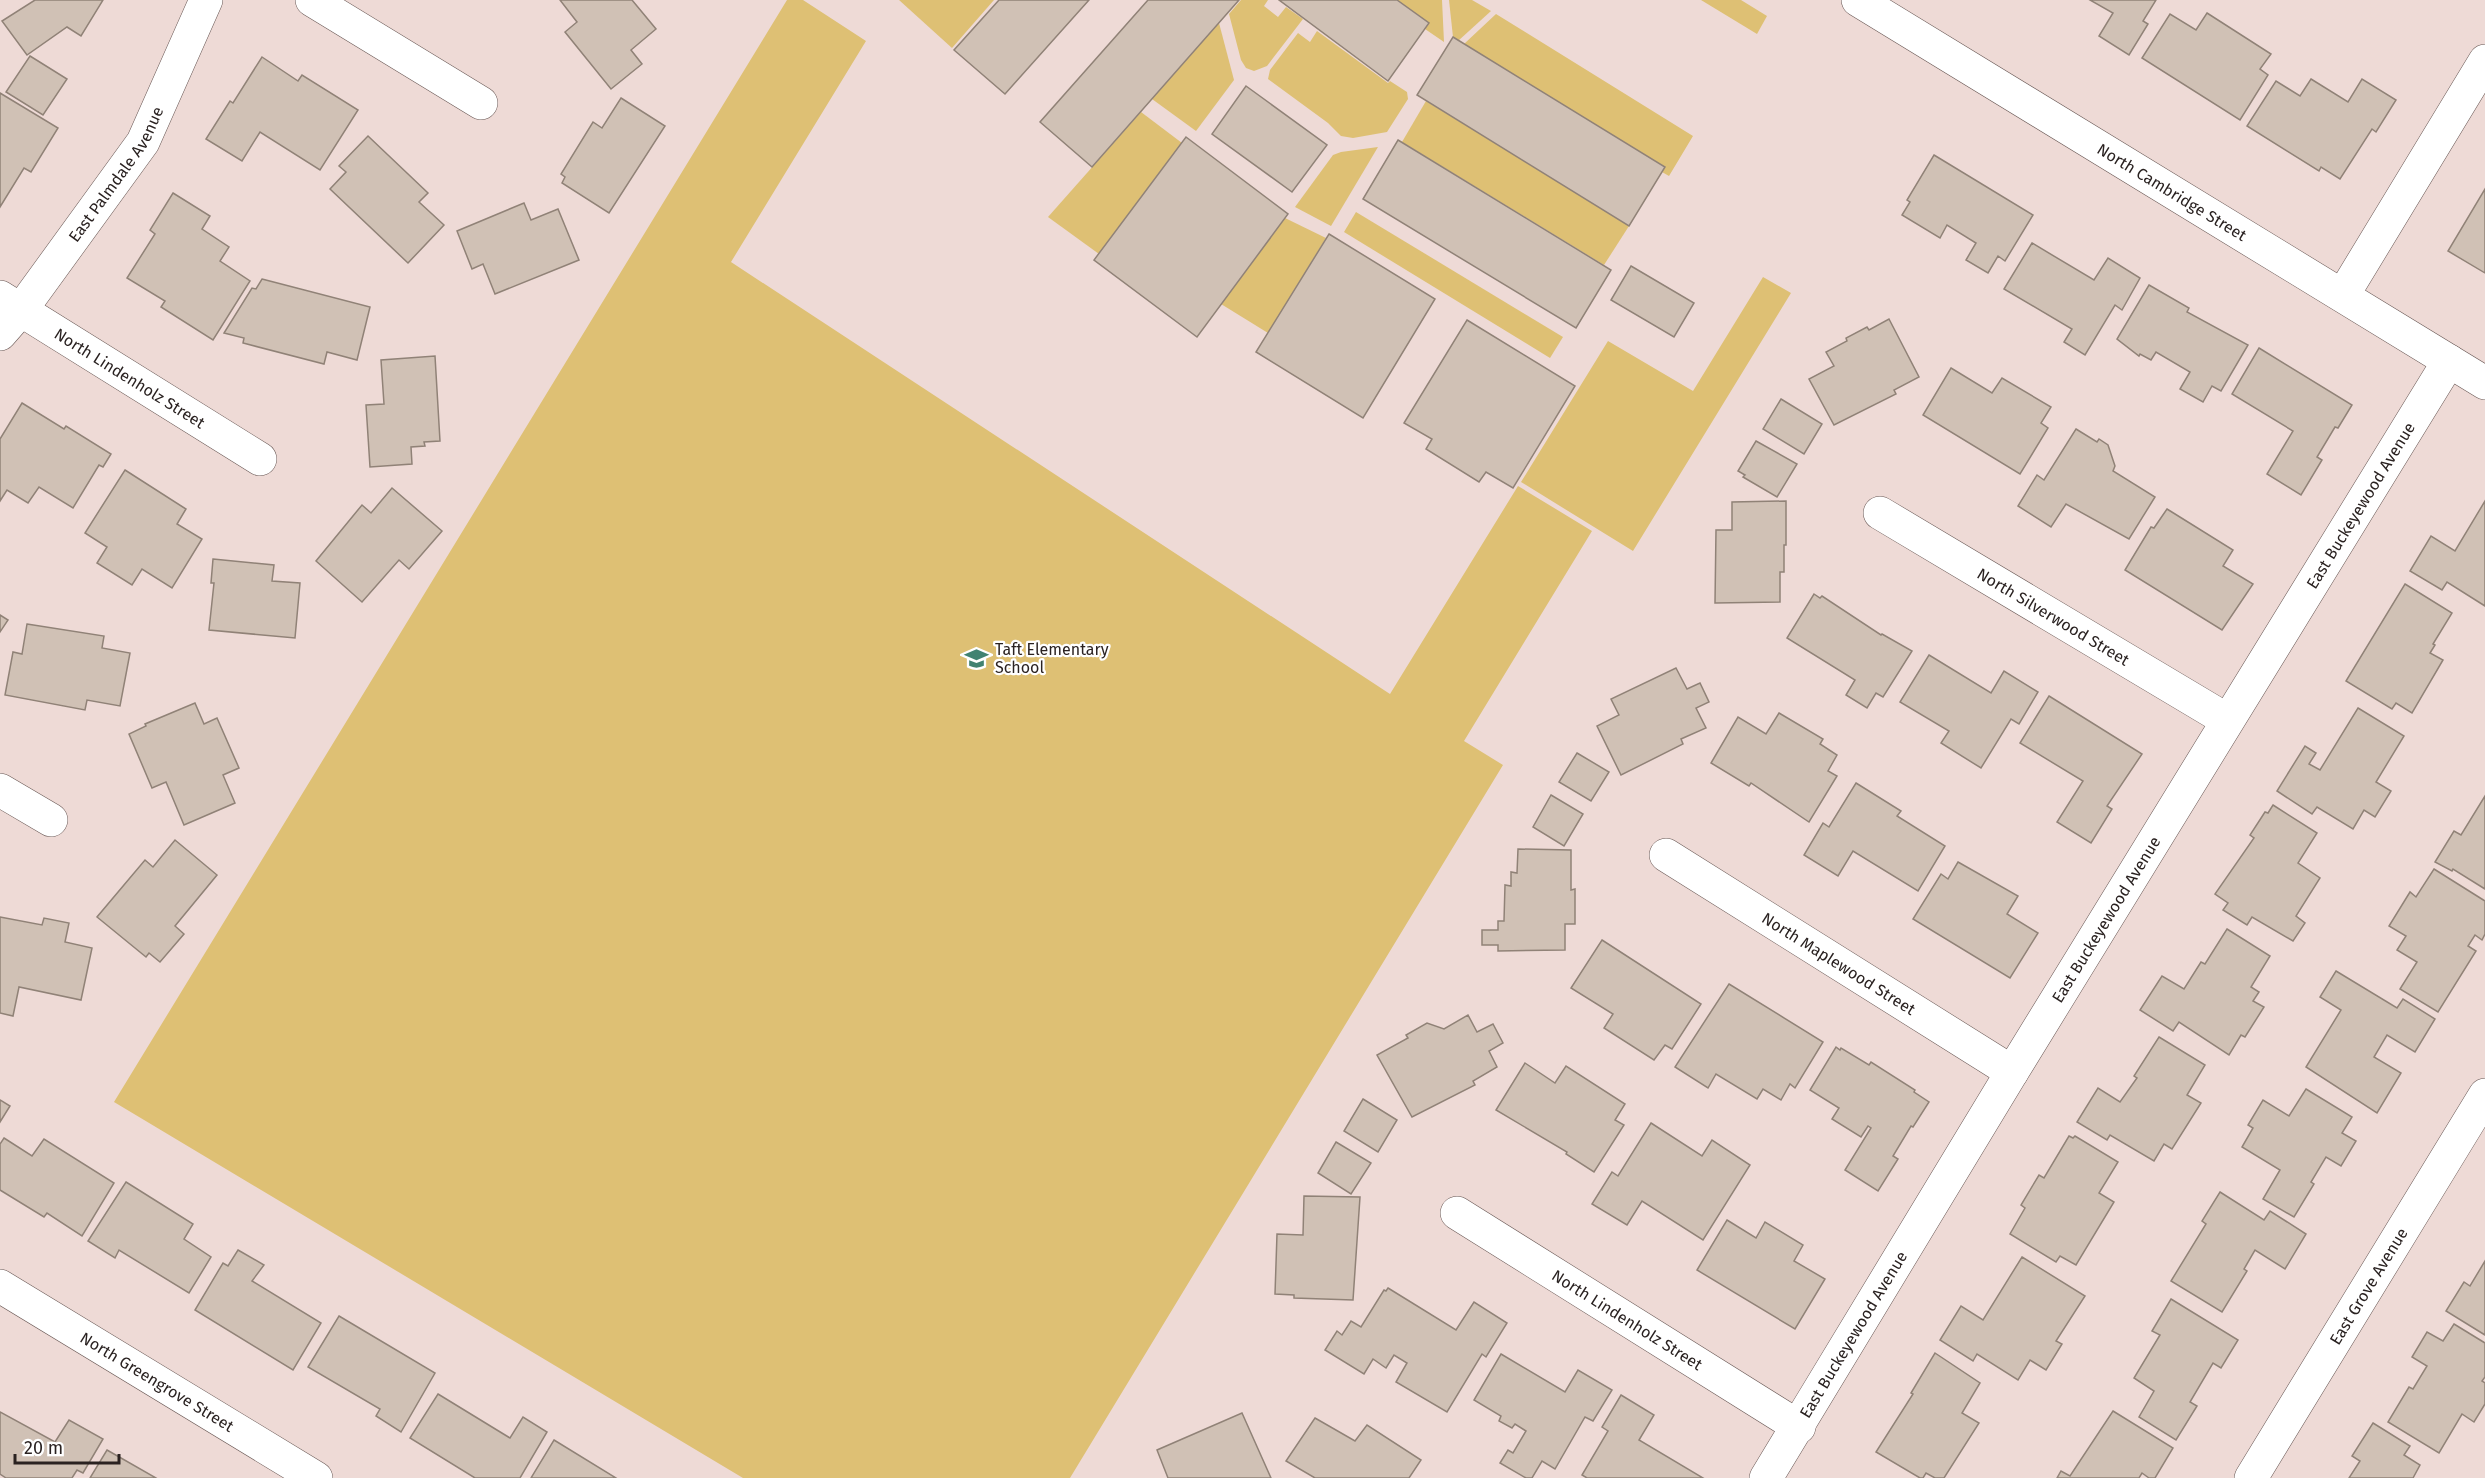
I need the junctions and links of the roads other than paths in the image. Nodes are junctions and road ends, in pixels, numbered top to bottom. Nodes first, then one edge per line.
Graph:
1 (206, 0) edge
2 (312, 0) edge
3 (1857, 0) edge
4 (2485, 61) edge
5 (481, 103) dead end
6 (2343, 295) junction
7 (7, 314) edge
8 (2449, 361) junction
9 (2485, 383) edge
10 (260, 459) dead end
11 (1880, 513) dead end
12 (2227, 720) junction
13 (0, 790) edge
14 (51, 820) dead end
15 (1666, 855) dead end
16 (2012, 1072) junction
17 (2485, 1095) edge
18 (1456, 1213) dead end
19 (0, 1286) edge
20 (1799, 1427) junction
21 (316, 1478) edge
22 (1766, 1478) edge
23 (2251, 1478) edge

1 - 7 street, East Palmdale Avenue
2 - 5 street
3 - 6 street, North Cambridge Street
4 - 6 street
6 - 8 street, North Cambridge Street
7 - 10 street, North Lindenholz Street
8 - 9 street, North Cambridge Street
8 - 12 street, East Buckeyewood Avenue
11 - 12 street, North Silverwood Street
12 - 16 street, East Buckeyewood Avenue
13 - 14 street
15 - 16 street, North Maplewood Street
16 - 20 street, East Buckeyewood Avenue
17 - 23 street, East Grove Avenue
18 - 20 street, North Lindenholz Street
19 - 21 street, North Greengrove Street
20 - 22 street, East Buckeyewood Avenue

